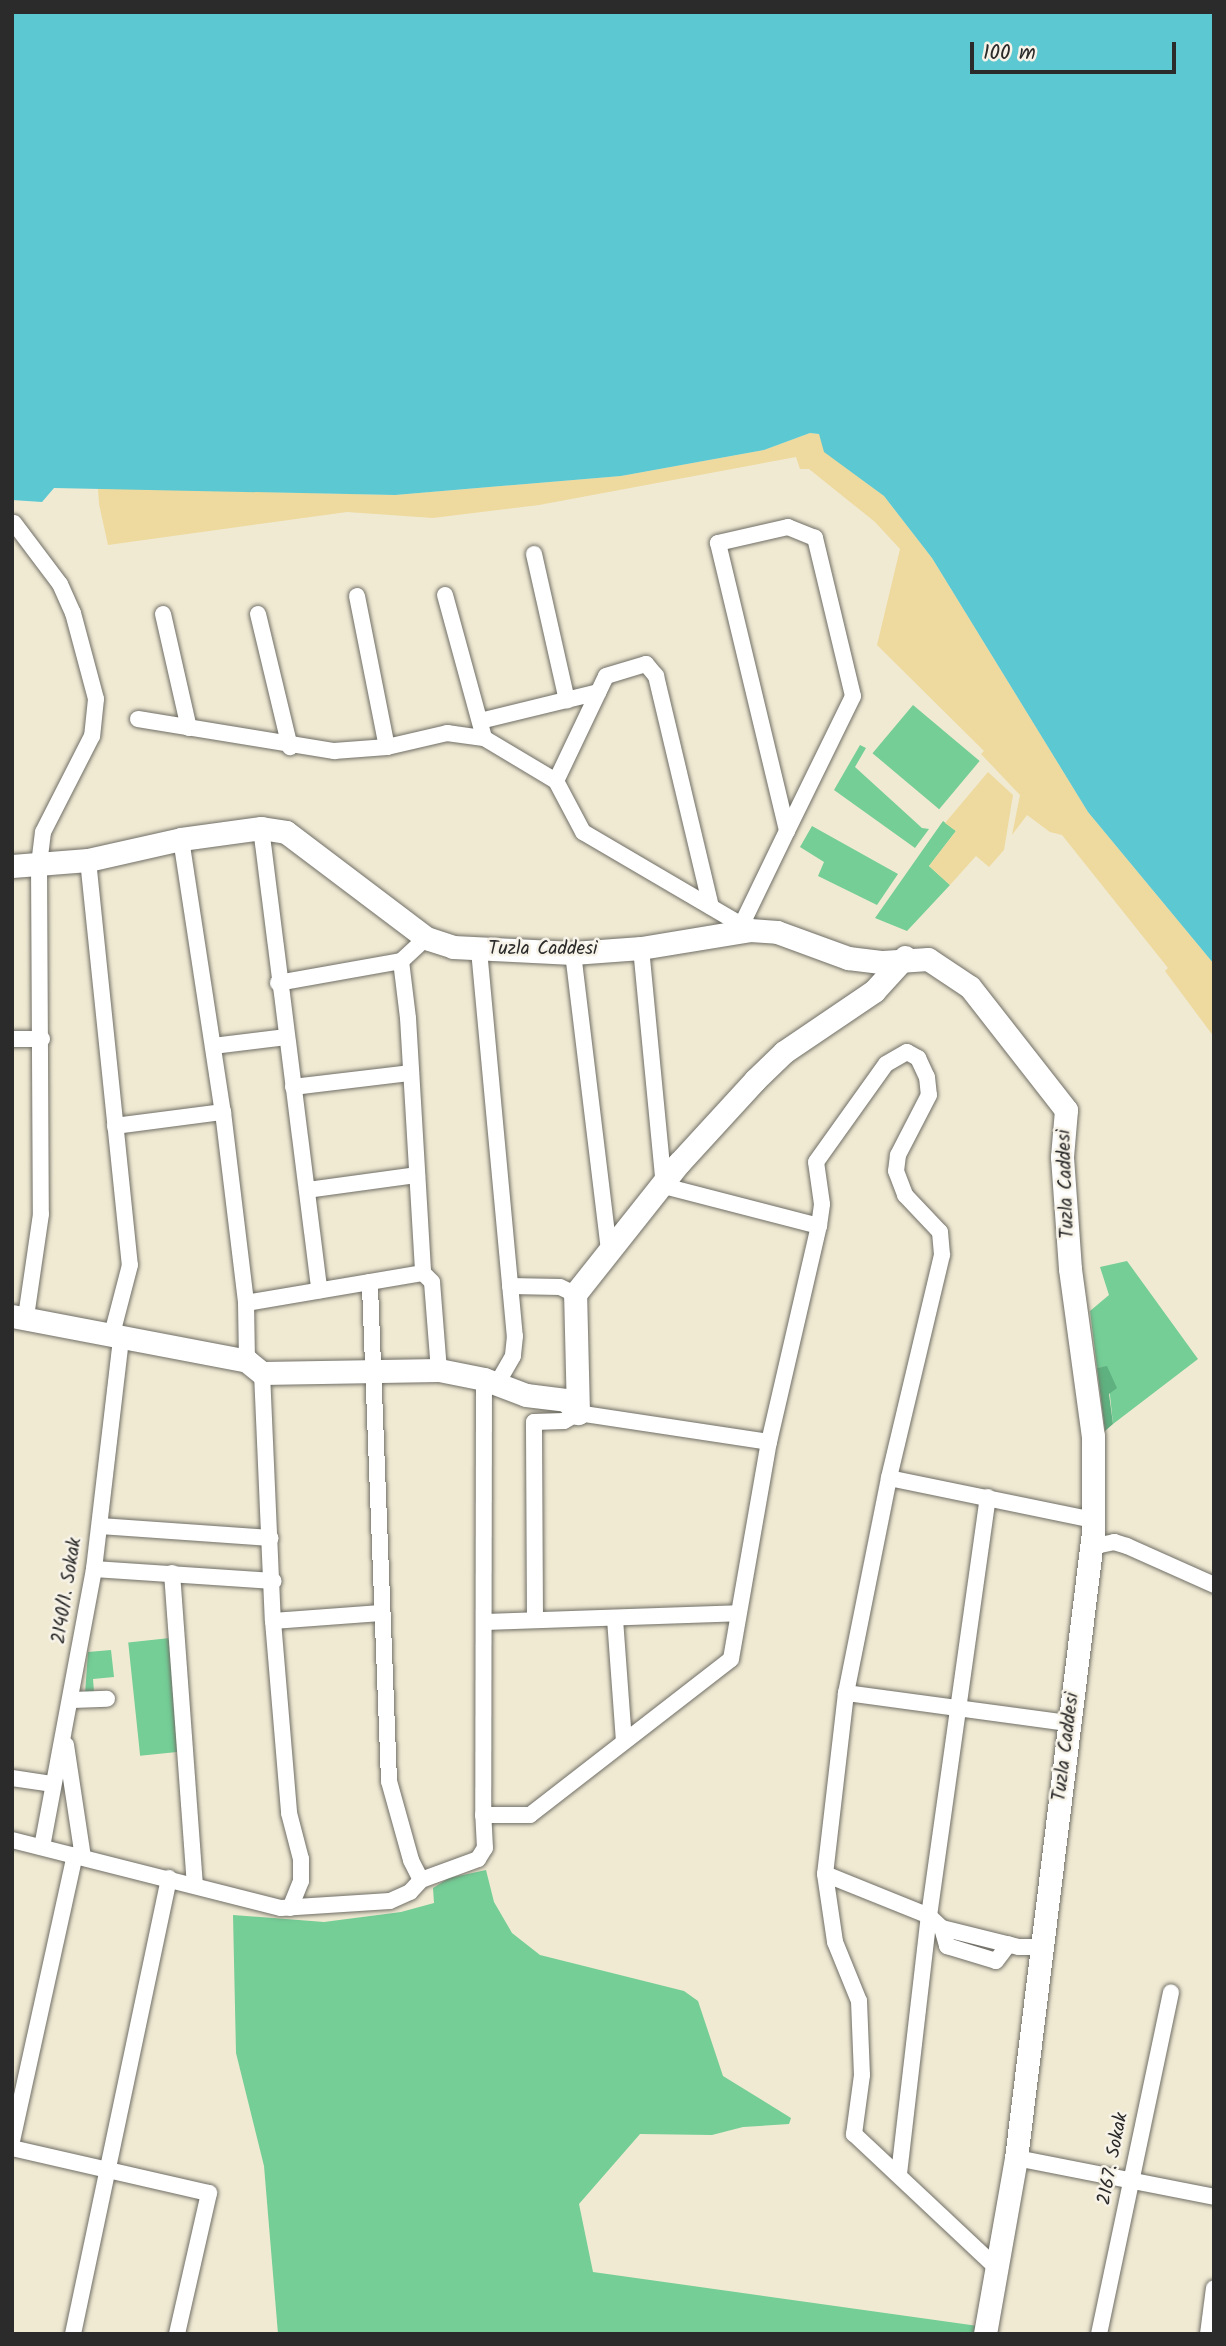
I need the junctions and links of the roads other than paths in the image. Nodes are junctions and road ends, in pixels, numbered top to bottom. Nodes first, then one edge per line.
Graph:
1 (14, 523) edge
2 (534, 554) dead end
3 (444, 595) dead end
4 (357, 596) dead end
5 (163, 614) dead end
6 (258, 614) dead end
7 (599, 692) junction
8 (567, 700) junction
9 (138, 719) dead end
10 (480, 722) junction
11 (189, 728) junction
12 (484, 738) junction
13 (290, 747) junction
14 (387, 747) junction
15 (556, 781) junction
16 (261, 828) junction
17 (787, 831) junction
18 (181, 839) junction
19 (88, 860) junction
20 (39, 863) junction
21 (12, 866) edge
22 (711, 907) junction
23 (746, 927) junction
24 (426, 937) junction
25 (641, 948) junction
26 (479, 950) junction
27 (573, 953) junction
28 (905, 957) junction
29 (401, 961) junction
30 (278, 983) junction
31 (286, 1037) junction
32 (12, 1039) edge
33 (43, 1039) junction
34 (213, 1046) junction
35 (411, 1073) junction
36 (293, 1087) junction
37 (223, 1112) junction
38 (115, 1126) junction
39 (417, 1175) junction
40 (664, 1186) junction
41 (307, 1190) junction
42 (819, 1226) junction
43 (609, 1252) junction
44 (423, 1273) junction
45 (370, 1282) junction
46 (510, 1286) junction
47 (319, 1290) junction
48 (575, 1294) junction
49 (246, 1303) junction
50 (19, 1316) edge
51 (116, 1339) junction
52 (255, 1367) junction
53 (439, 1370) junction
54 (374, 1374) junction
55 (491, 1381) junction
56 (578, 1413) junction
57 (769, 1442) junction
58 (889, 1478) junction
59 (988, 1497) junction
60 (1093, 1520) junction
61 (100, 1526) junction
62 (271, 1538) junction
63 (1091, 1547) junction
64 (94, 1569) junction
65 (172, 1573) junction
66 (274, 1581) junction
67 (1214, 1585) edge
68 (381, 1613) junction
69 (738, 1614) junction
70 (615, 1619) junction
71 (535, 1620) junction
72 (274, 1621) junction
73 (485, 1622) junction
74 (846, 1693) junction
75 (107, 1699) dead end
76 (72, 1700) junction
77 (959, 1707) junction
78 (1069, 1723) junction
79 (65, 1738) junction
80 (624, 1741) junction
81 (12, 1778) edge
82 (52, 1784) junction
83 (483, 1815) junction
84 (12, 1840) edge
85 (42, 1847) junction
86 (79, 1856) junction
87 (825, 1874) junction
88 (169, 1878) junction
89 (421, 1880) junction
90 (195, 1884) junction
91 (290, 1908) junction
92 (929, 1916) junction
93 (1044, 1947) junction
94 (1171, 1992) dead end
95 (12, 2141) edge
96 (12, 2148) edge
97 (1016, 2158) junction
98 (108, 2169) junction
99 (899, 2174) junction
100 (1132, 2181) junction
101 (1214, 2197) edge
102 (999, 2270) junction
103 (1214, 2288) edge
104 (74, 2334) edge
105 (177, 2334) edge
106 (986, 2334) edge
107 (1099, 2334) edge
108 (1208, 2334) edge

1 - 20 street
2 - 8 street
3 - 10 street
4 - 14 street
5 - 11 street
6 - 13 street
7 - 8 street
7 - 15 street
7 - 22 street
8 - 10 street
9 - 11 street
10 - 12 street
11 - 13 street
12 - 14 street
12 - 15 street
13 - 14 street
15 - 22 street
16 - 18 main road, Tuzla Caddesi
16 - 24 main road, Tuzla Caddesi
16 - 30 street
17 - 17 street
17 - 23 street
18 - 19 main road, Tuzla Caddesi
18 - 34 street
19 - 20 main road, Tuzla Caddesi
19 - 38 street, 2140/1. Sokak
20 - 21 main road, Tuzla Caddesi
20 - 33 street
22 - 23 street
23 - 25 main road, Tuzla Caddesi
23 - 28 main road, Tuzla Caddesi
24 - 26 main road, Tuzla Caddesi
24 - 29 street
25 - 27 main road, Tuzla Caddesi
25 - 40 street
26 - 27 main road, Tuzla Caddesi
26 - 46 street
27 - 43 street
28 - 40 main road
28 - 60 main road, Tuzla Caddesi
29 - 30 street
29 - 35 street
30 - 31 street
31 - 34 street
31 - 36 street
32 - 33 street
33 - 50 street
34 - 37 street
35 - 36 street
35 - 39 street
36 - 41 street
37 - 38 street
37 - 49 street
38 - 51 street, 2140/1. Sokak
39 - 41 street
39 - 44 street
40 - 42 street
40 - 43 main road
41 - 47 street
42 - 57 street
42 - 58 street
43 - 48 main road
44 - 45 street
44 - 53 street
45 - 47 street
45 - 54 street
46 - 48 street
46 - 55 street
47 - 49 street
48 - 56 main road
49 - 52 street
50 - 51 main road
51 - 52 main road
51 - 61 street, 2140/1. Sokak
52 - 54 main road
52 - 62 street
53 - 54 main road
53 - 55 main road
54 - 68 street
55 - 56 main road
55 - 73 street
56 - 57 street
56 - 71 street
57 - 69 street
58 - 59 street
58 - 74 street
59 - 60 street
59 - 77 street
60 - 63 main road, Tuzla Caddesi
61 - 62 street
61 - 64 street, 2140/1. Sokak
62 - 66 street
63 - 67 street
63 - 78 main road, Tuzla Caddesi
64 - 65 street
64 - 76 street, 2140/1. Sokak
65 - 66 street
65 - 90 street
66 - 72 street
68 - 72 street
68 - 89 street
69 - 70 street
69 - 80 street
70 - 71 street
70 - 80 street
71 - 73 street
72 - 91 street
73 - 83 street
74 - 77 street
74 - 87 street
75 - 76 street
76 - 79 street, 2140/1. Sokak
77 - 78 street
77 - 92 street
78 - 93 main road, Tuzla Caddesi
79 - 82 street, 2140/1. Sokak
79 - 86 street
80 - 83 street
81 - 82 street
82 - 85 street, 2140/1. Sokak
83 - 89 street
84 - 85 street
85 - 86 street
86 - 88 street
86 - 95 street
87 - 92 street
87 - 99 street
88 - 90 street
88 - 98 street
89 - 91 street
90 - 91 street
92 - 93 street
92 - 99 street
93 - 97 main road, Tuzla Caddesi
94 - 100 street, 2167. Sokak
96 - 98 street
97 - 100 street
97 - 102 main road, Tuzla Caddesi
98 - 104 street
98 - 105 street
99 - 102 street
100 - 101 street
100 - 107 street, 2167. Sokak
102 - 106 main road, Tuzla Caddesi
103 - 108 street

